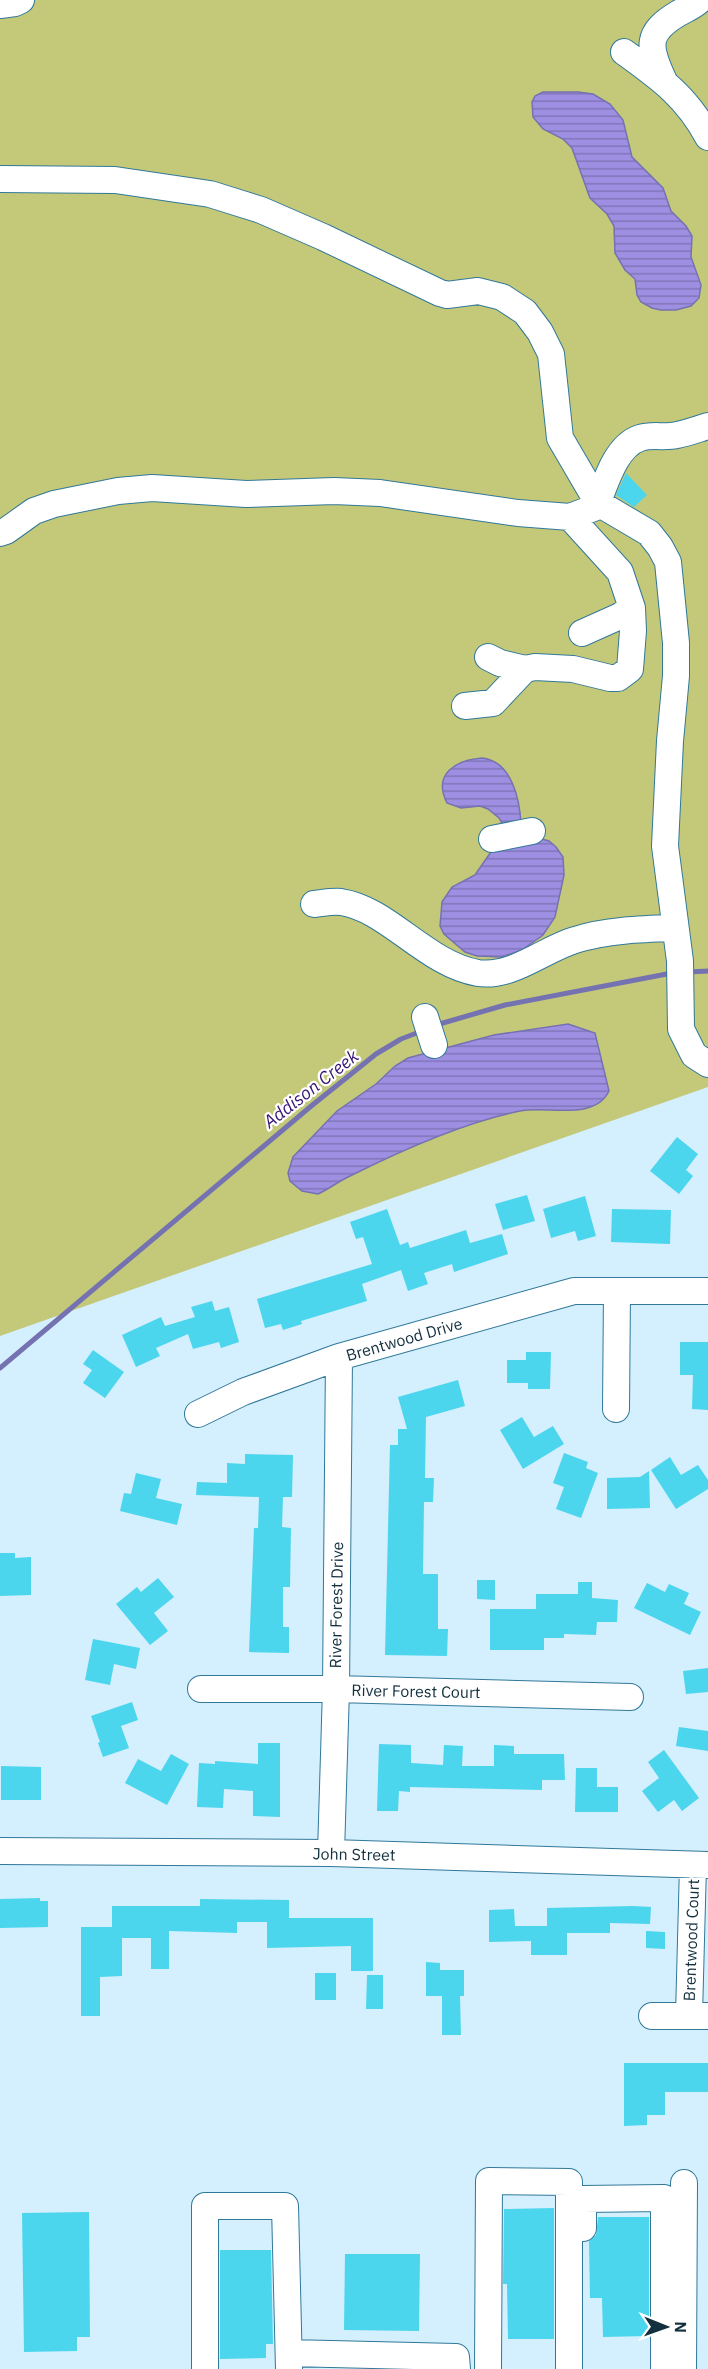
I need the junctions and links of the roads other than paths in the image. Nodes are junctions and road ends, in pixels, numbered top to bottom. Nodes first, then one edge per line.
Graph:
1 (21, 0) edge
2 (700, 0) edge
3 (0, 5) edge
4 (624, 52) dead end
5 (664, 81) junction
6 (708, 137) edge
7 (0, 179) edge
8 (708, 426) edge
9 (598, 503) junction
10 (570, 517) junction
11 (0, 533) edge
12 (632, 608) junction
13 (582, 633) dead end
14 (488, 657) dead end
15 (525, 669) junction
16 (465, 706) dead end
17 (532, 831) dead end
18 (492, 839) dead end
19 (314, 904) dead end
20 (675, 928) junction
21 (681, 1029) junction
22 (708, 1045) edge
23 (708, 1064) edge
24 (617, 1291) junction
25 (708, 1291) edge
26 (339, 1357) junction
27 (616, 1409) dead end
28 (198, 1414) dead end
29 (201, 1689) dead end
30 (336, 1689) junction
31 (630, 1697) dead end
32 (0, 1851) edge
33 (331, 1853) junction
34 (700, 1865) edge
35 (652, 2016) dead end
36 (698, 2016) edge
37 (684, 2183) dead end
38 (289, 2361) edge
39 (205, 2369) edge
40 (457, 2369) edge
41 (488, 2369) edge
42 (569, 2369) edge
43 (583, 2369) edge
44 (664, 2369) edge
45 (683, 2369) edge

1 - 3 street
2 - 5 street
4 - 5 street
5 - 6 street
7 - 9 street
8 - 9 street
9 - 10 street
9 - 20 street
10 - 11 street
10 - 12 street
12 - 13 street
12 - 15 street
14 - 15 street
15 - 16 street
17 - 18 street
19 - 20 street
20 - 21 street
21 - 22 street
21 - 23 street
24 - 25 street, Brentwood Drive
24 - 26 street, Brentwood Drive
24 - 27 street
26 - 28 street, Brentwood Drive
26 - 30 street, River Forest Drive
29 - 30 street, River Forest Court
30 - 31 street, River Forest Court
30 - 33 street, River Forest Drive
32 - 33 street, John Street
33 - 34 street, John Street
34 - 36 street, Brentwood Court
35 - 36 street, Brentwood Court
37 - 45 street
38 - 39 street
38 - 40 street
41 - 42 street
43 - 44 street

